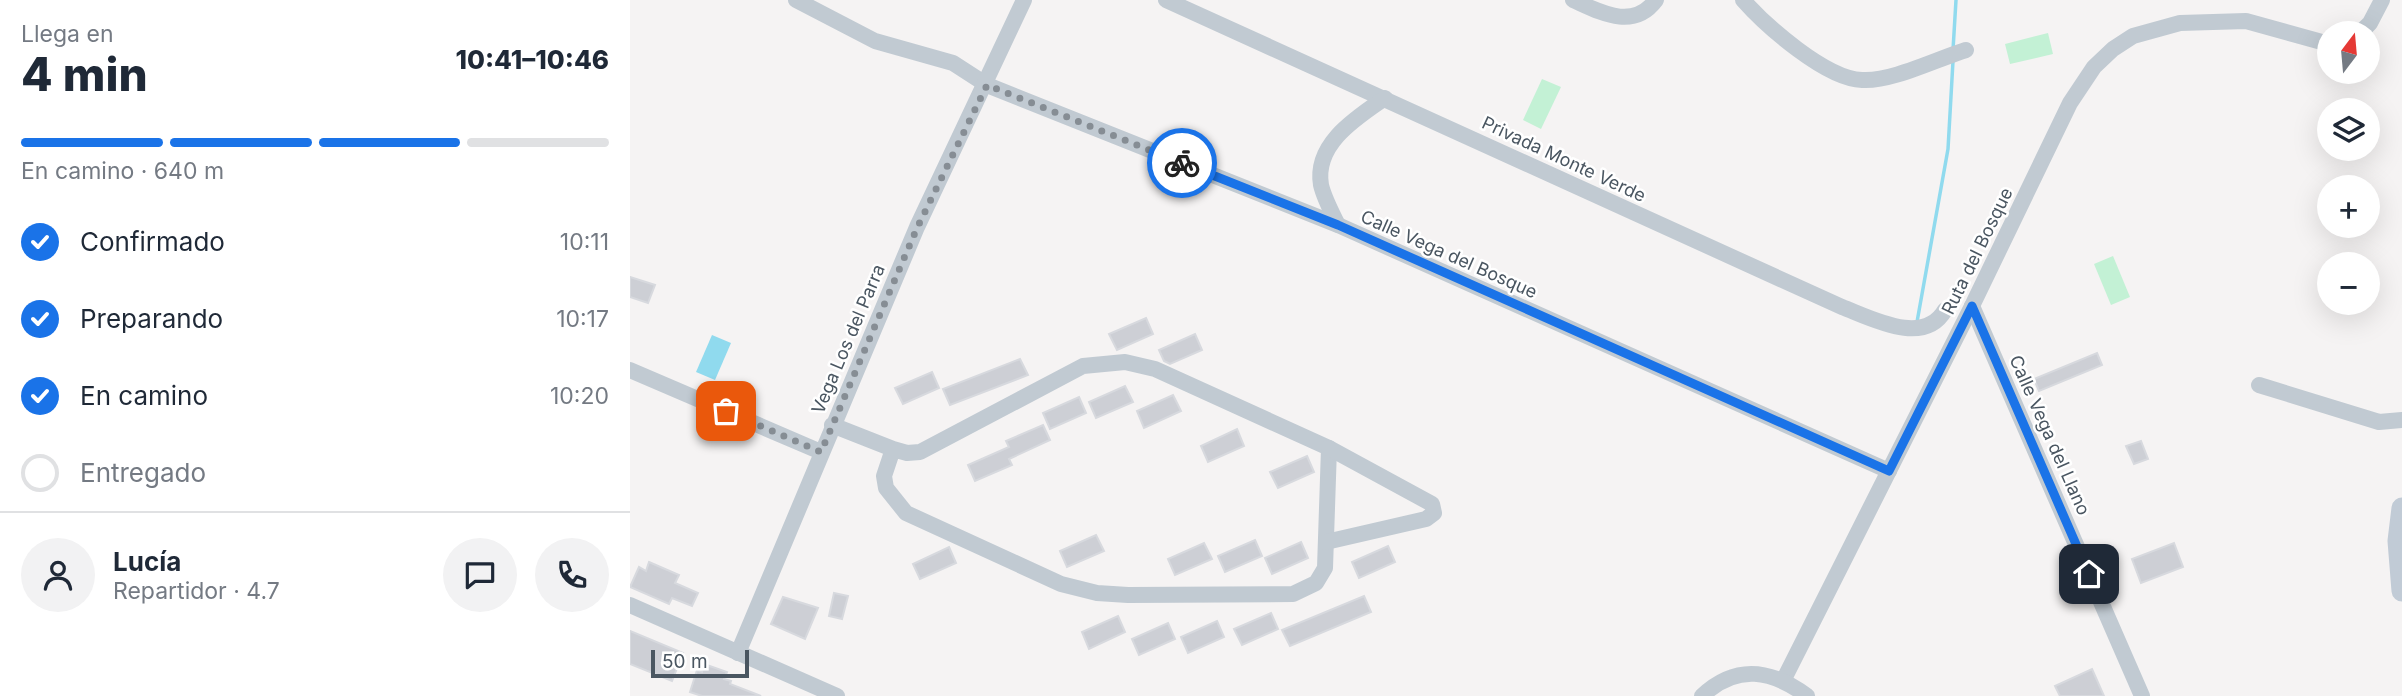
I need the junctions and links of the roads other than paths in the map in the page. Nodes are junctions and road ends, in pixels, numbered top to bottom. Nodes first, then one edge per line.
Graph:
1 (796, 0) edge
2 (1024, 0) edge
3 (1166, 0) edge
4 (1573, 0) edge
5 (1656, 0) edge
6 (1743, 0) edge
7 (2382, 0) edge
8 (2371, 21) edge
9 (2317, 41) edge
10 (1966, 50) dead end
11 (987, 85) junction
12 (1385, 98) junction
13 (1338, 225) junction
14 (1972, 306) junction
15 (1945, 310) dead end
16 (630, 370) edge
17 (2259, 386) dead end
18 (2402, 420) edge
19 (832, 425) junction
20 (1329, 448) junction
21 (893, 449) junction
22 (821, 452) junction
23 (1889, 471) junction
24 (2402, 508) edge
25 (1326, 542) junction
26 (2402, 591) edge
27 (630, 605) edge
28 (738, 653) junction
29 (1784, 679) junction
30 (837, 696) edge
31 (1702, 696) edge
32 (1807, 696) edge
33 (2142, 696) edge

1 - 11 street, Calle Vega del Bosque
2 - 11 street, Vega Los del Parra
3 - 12 street, Privada Monte Verde
4 - 5 street
6 - 10 street
7 - 8 street
9 - 14 street, Ruta del Bosque
11 - 13 street, Calle Vega del Bosque
11 - 19 street, Vega Los del Parra
12 - 13 street
12 - 15 street, Privada Monte Verde
13 - 23 street, Calle Vega del Bosque
14 - 23 street, Ruta del Bosque
14 - 33 street, Calle Vega del Llano
16 - 22 street
17 - 18 street
19 - 21 street
19 - 22 street, Vega Los del Parra
20 - 21 street
20 - 25 street
20 - 25 street
21 - 25 street
22 - 28 street, Vega Los del Parra
23 - 29 street, Ruta del Bosque
24 - 26 street
27 - 28 street
28 - 30 street
29 - 31 street
29 - 32 street

